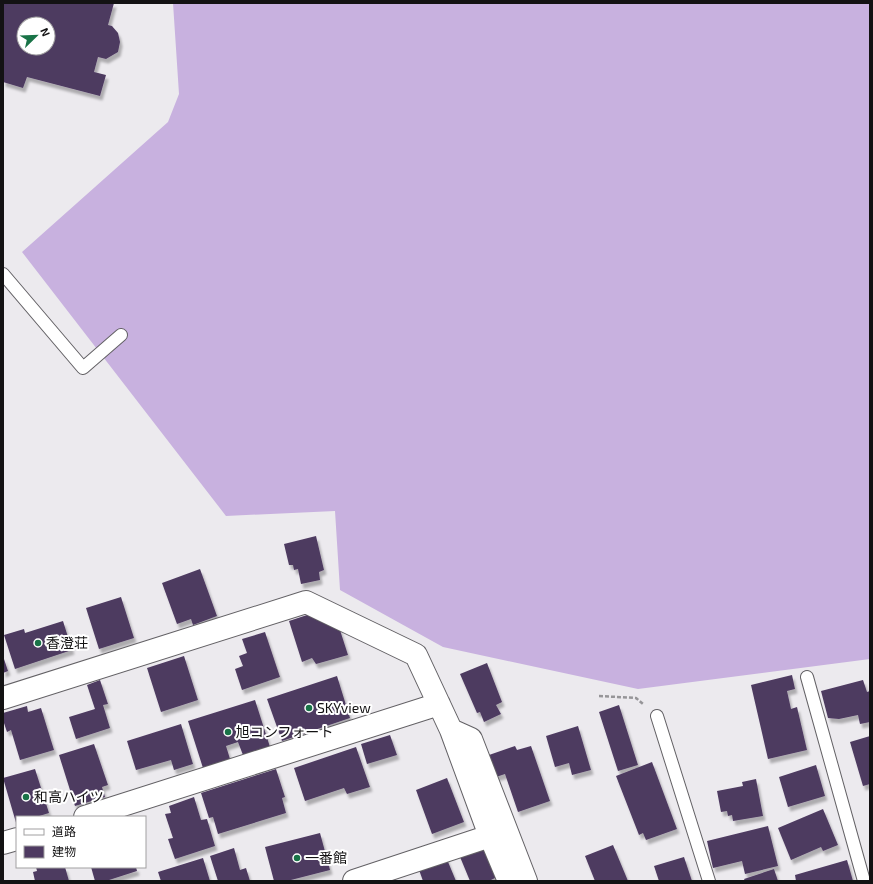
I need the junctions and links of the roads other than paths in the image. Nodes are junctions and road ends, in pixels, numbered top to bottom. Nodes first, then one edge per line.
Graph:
1 (3, 274) edge
2 (121, 335) dead end
3 (807, 677) dead end
4 (3, 698) edge
5 (439, 704) junction
6 (657, 716) road end
7 (451, 730) junction
8 (88, 816) edge
9 (490, 836) junction
10 (16, 839) edge
11 (3, 843) edge
12 (354, 881) edge
13 (509, 881) edge
14 (526, 881) edge
15 (709, 881) edge
16 (864, 881) edge

1 - 2 lane
3 - 16 lane
4 - 5 street
5 - 7 street
5 - 8 street
6 - 15 lane
7 - 9 street
7 - 14 street
9 - 12 street
9 - 13 street
10 - 11 street

